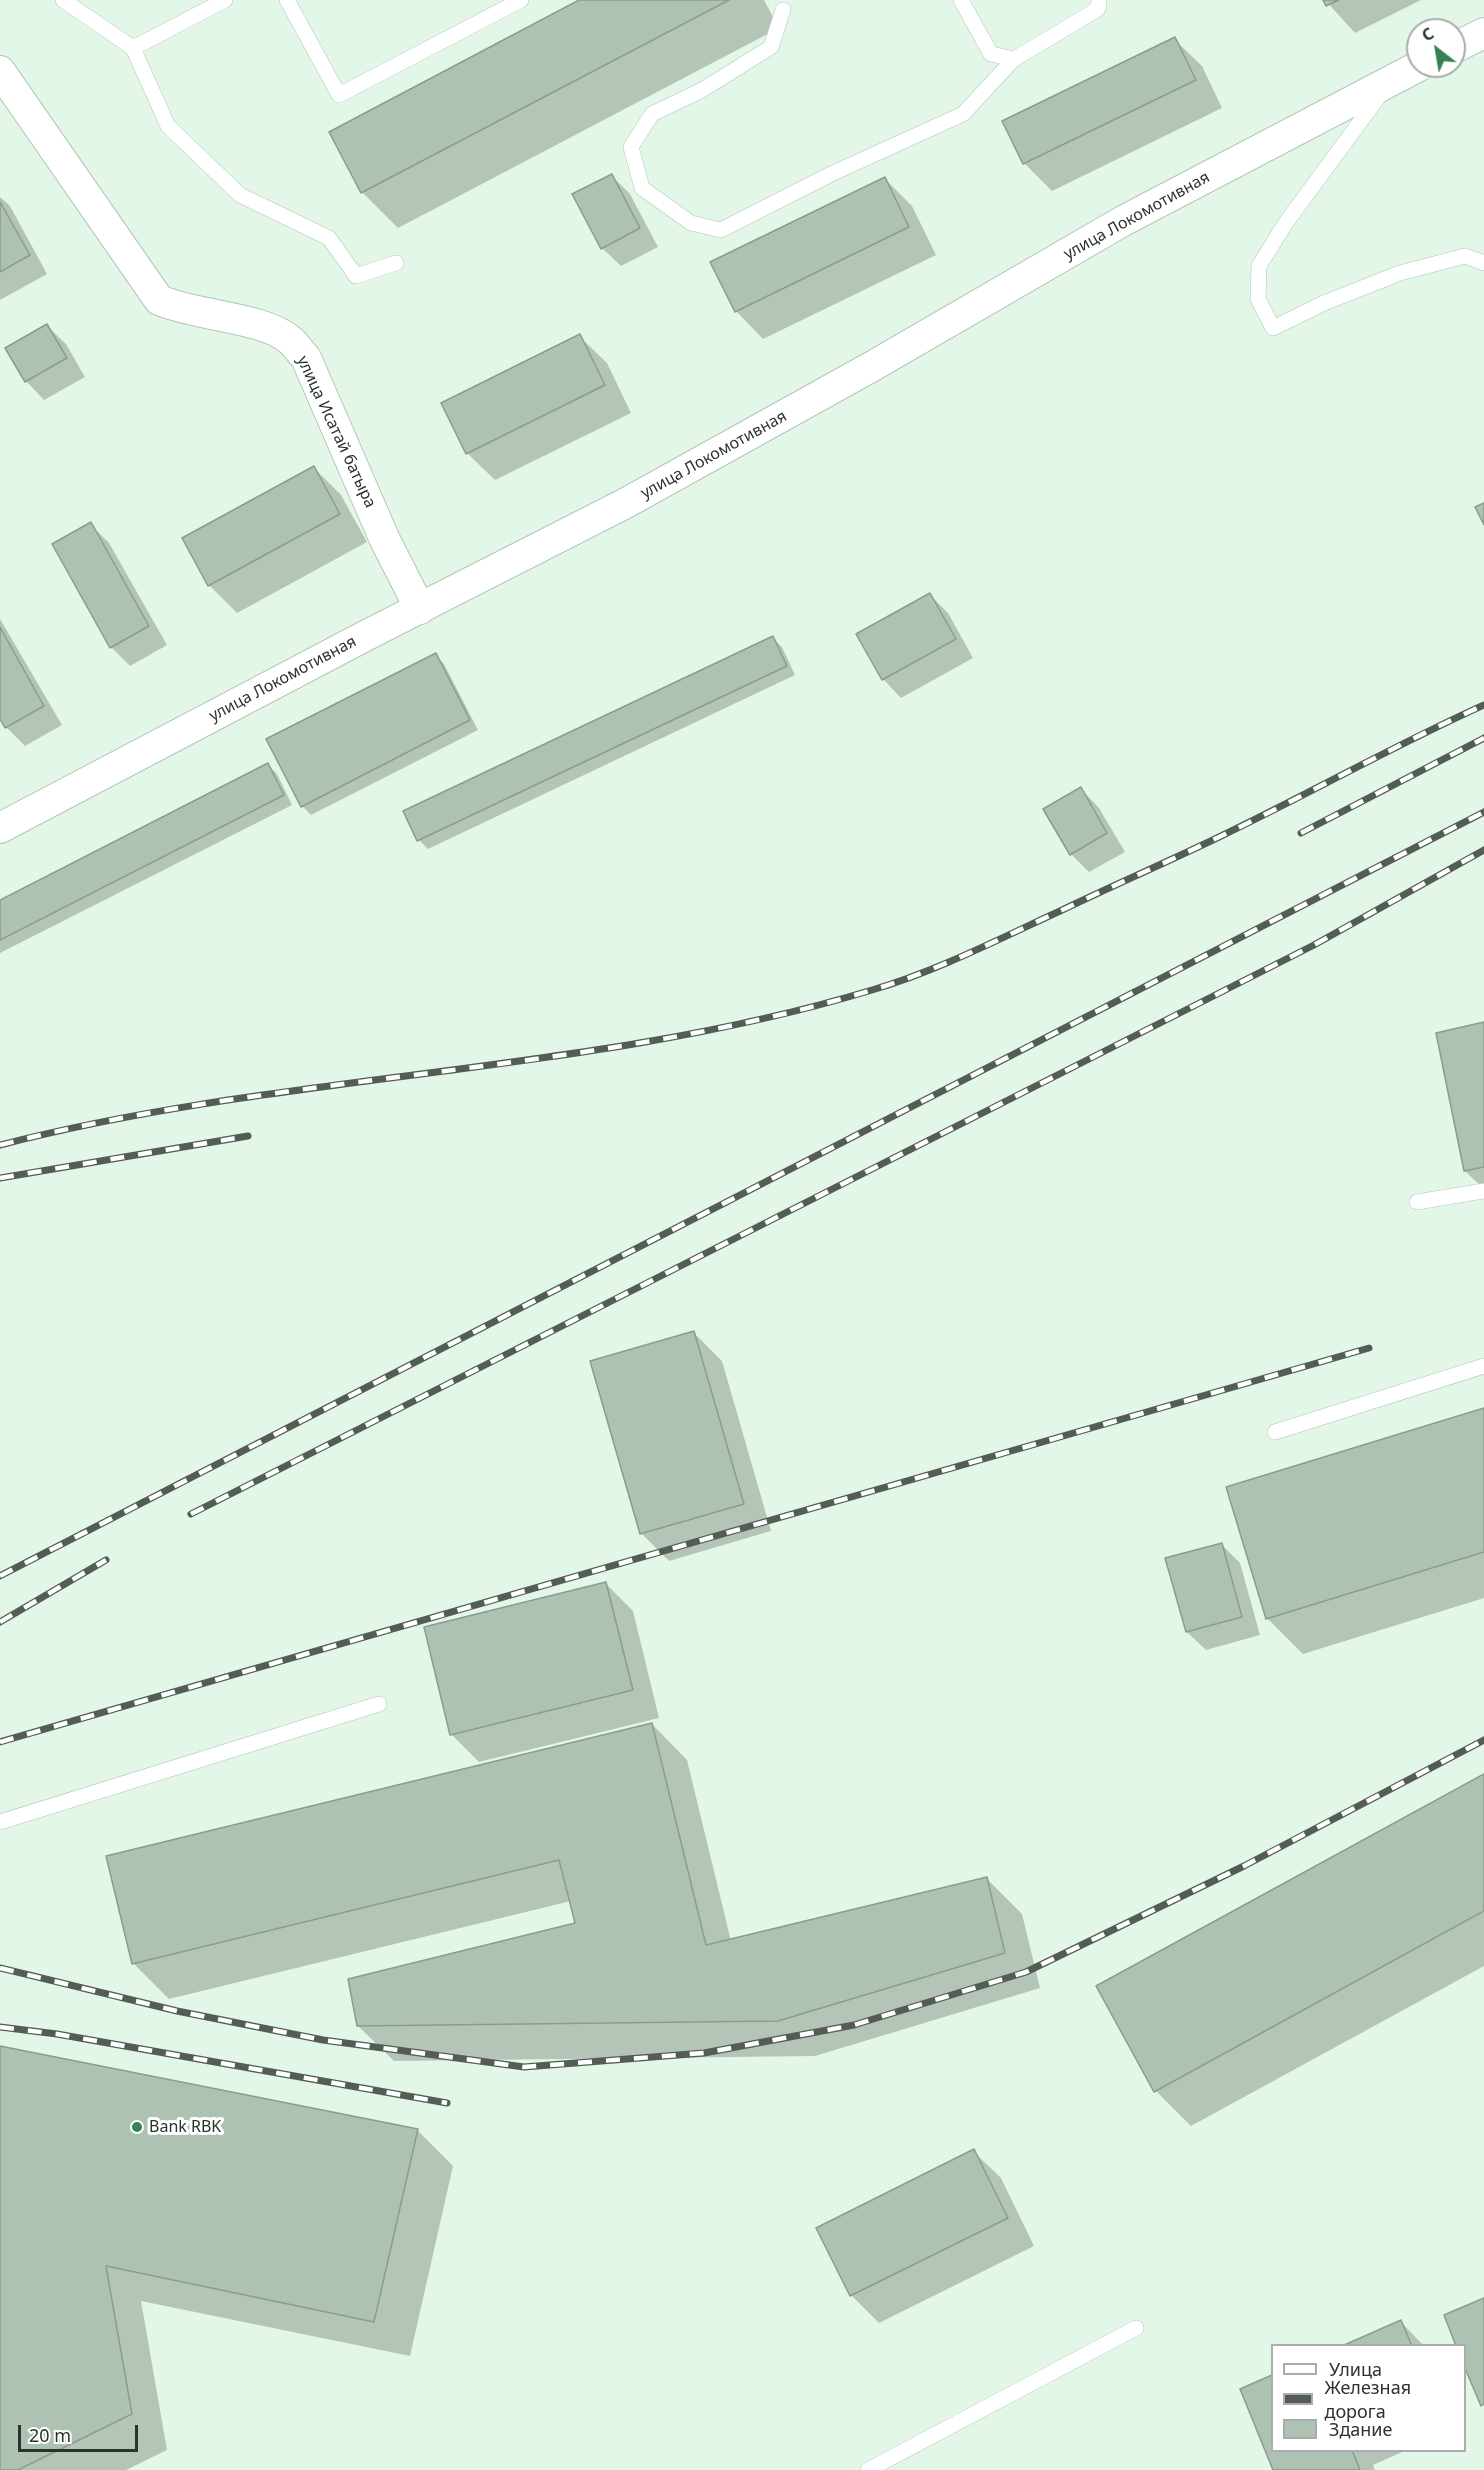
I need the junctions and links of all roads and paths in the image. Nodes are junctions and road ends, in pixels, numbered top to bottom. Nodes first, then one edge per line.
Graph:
1 (63, 0) edge
2 (225, 0) edge
3 (287, 0) edge
4 (521, 0) edge
5 (961, 0) edge
6 (1099, 0) edge
7 (783, 10) dead end
8 (1484, 33) edge
9 (1466, 42) edge
10 (133, 48) junction
11 (1014, 59) junction
12 (0, 71) edge
13 (1406, 73) edge
14 (1389, 82) junction
15 (396, 262) dead end
16 (1484, 263) edge
17 (420, 609) junction
18 (0, 828) edge
19 (1484, 1191) edge
20 (1417, 1202) dead end
21 (1484, 1366) edge
22 (1275, 1432) dead end
23 (379, 1704) dead end
24 (0, 1822) edge
25 (1136, 2328) dead end
26 (868, 2470) edge

1 - 10 lane
2 - 10 lane
3 - 4 lane
5 - 11 lane
6 - 11 lane
7 - 11 lane
8 - 9 street
10 - 15 lane
12 - 17 street, улица Исатай батыра
13 - 14 street, улица Локомотивная
14 - 16 lane
14 - 17 street, улица Локомотивная
17 - 18 street, улица Локомотивная
19 - 20 lane
21 - 22 lane
23 - 24 lane
25 - 26 lane

